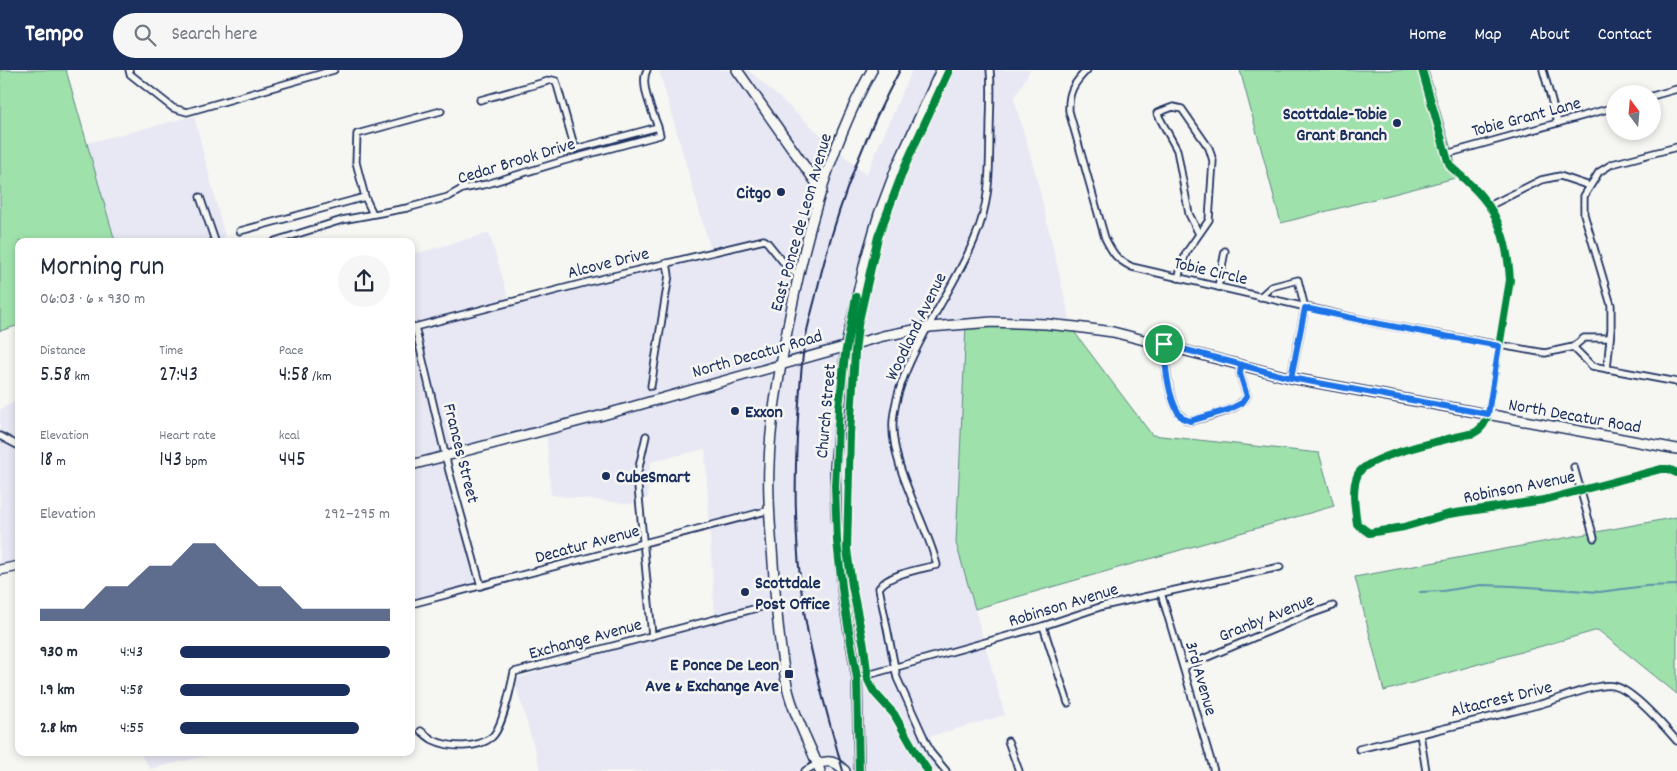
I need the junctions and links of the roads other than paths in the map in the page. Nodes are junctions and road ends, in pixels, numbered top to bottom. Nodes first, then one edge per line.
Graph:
1 (129, 70) edge
2 (334, 70) edge
3 (647, 70) edge
4 (737, 70) edge
5 (872, 70) edge
6 (941, 70) edge
7 (990, 70) edge
8 (1087, 70) edge
9 (1422, 70) edge
10 (1543, 70) edge
11 (1677, 89) edge
12 (1661, 93) edge
13 (480, 100) dead end
14 (1606, 110) edge
15 (441, 112) dead end
16 (1558, 123) junction
17 (658, 128) junction
18 (1677, 147) edge
19 (575, 150) junction
20 (1446, 154) junction
21 (576, 157) junction
22 (1590, 186) junction
23 (822, 191) junction
24 (200, 197) dead end
25 (365, 197) junction
26 (1489, 206) junction
27 (373, 214) junction
28 (240, 231) dead end
29 (1199, 234) junction
30 (214, 238) edge
31 (285, 238) edge
32 (1225, 251) dead end
33 (667, 263) junction
34 (799, 276) junction
35 (1178, 278) junction
36 (1218, 287) junction
37 (1260, 297) junction
38 (1305, 308) junction
39 (415, 326) edge
40 (930, 327) junction
41 (415, 335) edge
42 (1610, 338) junction
43 (1164, 344) junction
44 (846, 345) junction
45 (1499, 346) junction
46 (1573, 347) junction
47 (781, 364) junction
48 (1241, 365) junction
49 (1607, 369) junction
50 (1291, 378) junction
51 (1677, 382) edge
52 (651, 386) dead end
53 (1488, 414) junction
54 (0, 436) edge
55 (646, 436) dead end
56 (15, 444) edge
57 (1677, 449) edge
58 (447, 456) junction
59 (415, 464) edge
60 (1574, 466) dead end
61 (1675, 472) edge
62 (1580, 491) junction
63 (770, 510) junction
64 (1594, 538) dead end
65 (642, 544) junction
66 (15, 567) edge
67 (1280, 567) dead end
68 (0, 570) edge
69 (480, 586) junction
70 (1161, 593) junction
71 (776, 602) junction
72 (415, 603) edge
73 (1333, 606) dead end
74 (1044, 626) junction
75 (652, 636) junction
76 (1184, 667) junction
77 (894, 668) junction
78 (857, 678) junction
79 (1068, 703) dead end
80 (421, 731) dead end
81 (1420, 734) junction
82 (1008, 741) dead end
83 (1677, 741) edge
84 (1359, 749) dead end
85 (818, 768) edge
86 (805, 771) edge
87 (846, 771) edge
88 (860, 771) edge
89 (946, 771) edge
90 (1019, 771) edge
91 (1214, 771) edge
92 (1426, 771) edge

1 - 2 street
3 - 17 street
4 - 23 main road
5 - 23 main road, East Ponce de Leon Avenue
6 - 44 main road, Church Street
7 - 40 street, Woodland Avenue
8 - 35 street, Tobie Circle
9 - 20 street
10 - 16 street
11 - 12 street
13 - 19 street, Cedar Brook Drive
14 - 16 street, Tobie Grant Lane
15 - 25 street
16 - 20 street, Tobie Grant Lane
17 - 19 street, Cedar Brook Drive
17 - 21 street, Cedar Brook Drive
18 - 22 street
19 - 21 street
20 - 26 street
21 - 27 street, Cedar Brook Drive
22 - 26 street
22 - 42 street
23 - 34 main road, East Ponce de Leon Avenue
24 - 30 street
25 - 27 street
25 - 28 street
26 - 45 street
27 - 31 street, Cedar Brook Drive
29 - 29 street
29 - 35 street
32 - 36 street
33 - 34 street, Alcove Drive
33 - 39 street, Alcove Drive
33 - 52 street
34 - 47 main road, East Ponce de Leon Avenue
35 - 36 street, Tobie Circle
36 - 37 street, Tobie Circle
37 - 38 street, Tobie Circle
37 - 38 street
38 - 45 street, Tobie Circle
38 - 50 street
40 - 43 main road, North Decatur Road
40 - 44 main road, North Decatur Road
40 - 77 street, Woodland Avenue
41 - 58 street, Frances Street
42 - 46 street, Tobie Circle
42 - 49 street
43 - 48 main road, North Decatur Road
43 - 48 street
44 - 47 main road, North Decatur Road
44 - 78 main road, Church Street
45 - 46 street, Tobie Circle
45 - 53 street
46 - 49 street
47 - 58 main road, North Decatur Road
47 - 63 main road, East Ponce de Leon Avenue
48 - 50 main road, North Decatur Road
49 - 51 street
50 - 53 main road, North Decatur Road
53 - 57 main road, North Decatur Road
53 - 62 street, Robinson Avenue
54 - 56 street
55 - 65 street
58 - 59 main road, North Decatur Road
58 - 69 street, Frances Street
60 - 62 street
61 - 62 street, Robinson Avenue
62 - 64 street
63 - 65 street, Decatur Avenue
63 - 71 main road, East Ponce de Leon Avenue
65 - 69 street, Decatur Avenue
65 - 75 street
66 - 68 main road
67 - 70 street, Robinson Avenue
69 - 72 street, Decatur Avenue
70 - 74 street, Robinson Avenue
70 - 76 street, 3rd Avenue
71 - 75 street, Exchange Avenue
71 - 85 main road, East Ponce de Leon Avenue
73 - 76 street, Granby Avenue
74 - 77 street, Robinson Avenue
74 - 79 street
75 - 80 street, Exchange Avenue
76 - 91 street, 3rd Avenue
77 - 78 street, Robinson Avenue
77 - 89 street
78 - 88 main road, Church Street
81 - 83 street, Altacrest Drive
81 - 84 street, Altacrest Drive
81 - 92 street
82 - 90 street
85 - 86 street
85 - 87 main road

